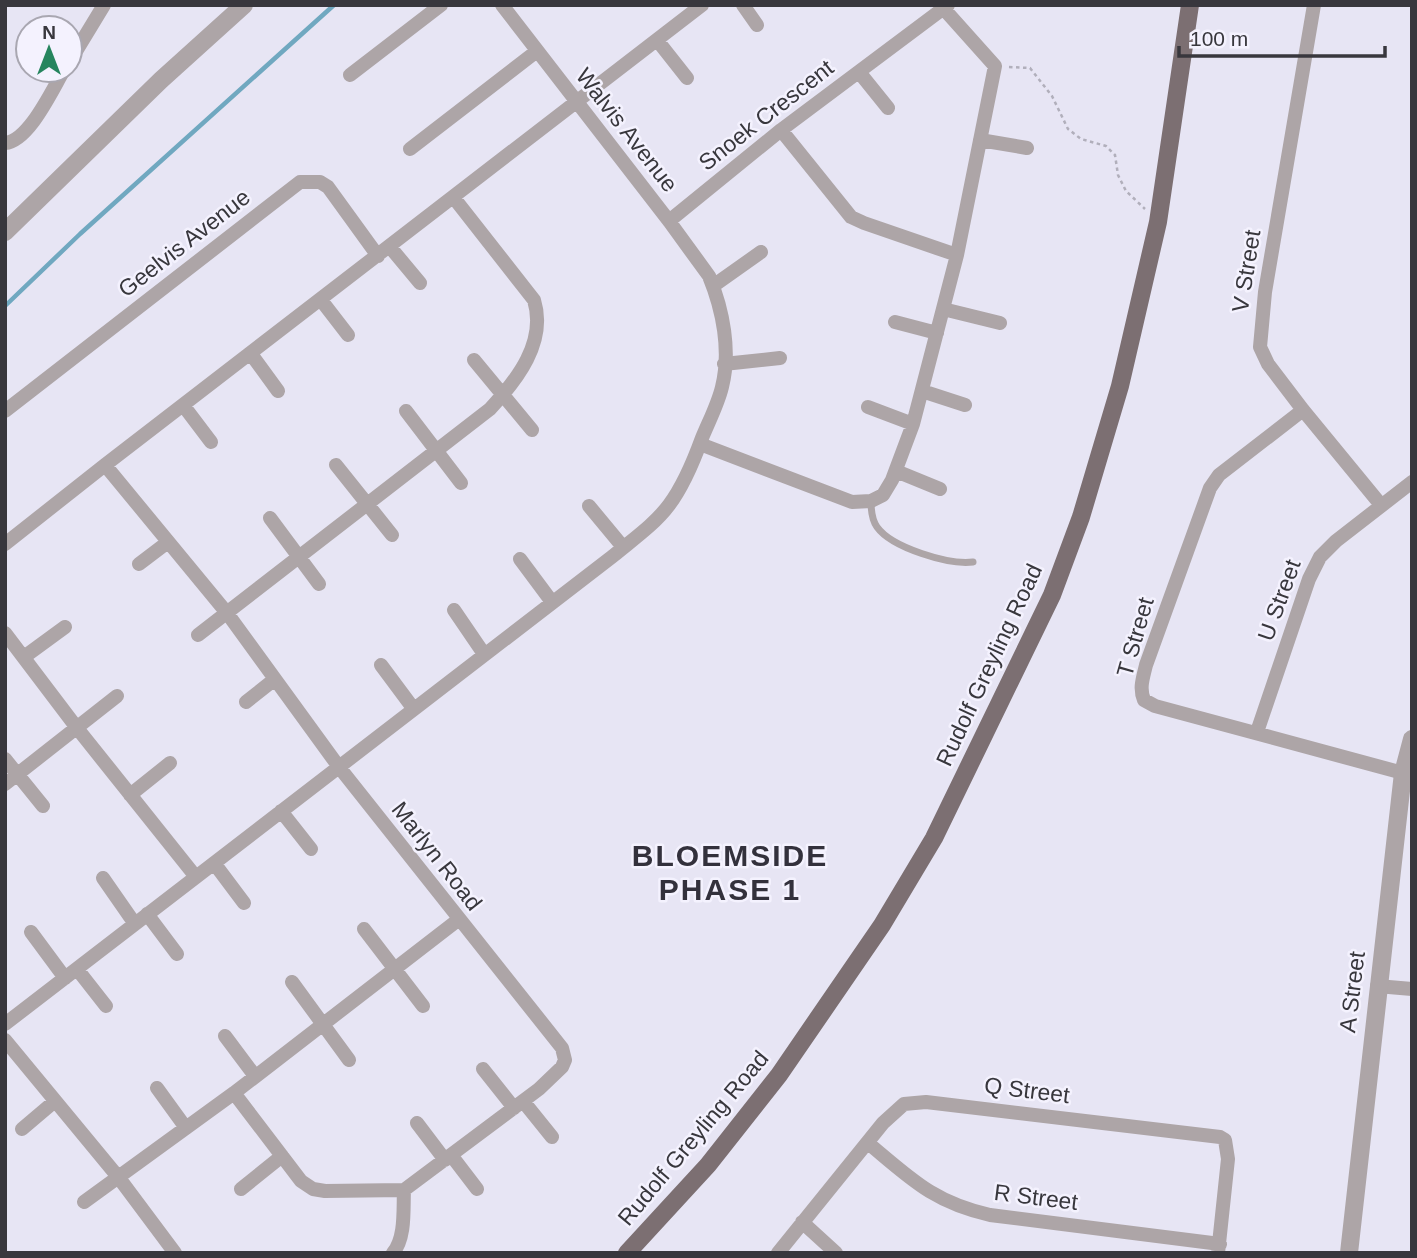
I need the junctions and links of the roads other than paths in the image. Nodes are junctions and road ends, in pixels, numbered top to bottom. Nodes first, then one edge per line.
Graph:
1 (104, 5) edge
2 (244, 5) edge
3 (441, 5) edge
4 (502, 5) edge
5 (743, 5) edge
6 (1190, 5) edge
7 (1314, 5) edge
8 (695, 7) edge
9 (946, 7) edge
10 (757, 25) dead end
11 (84, 38) edge
12 (657, 40) junction
13 (537, 51) junction
14 (859, 72) junction
15 (350, 75) dead end
16 (687, 78) dead end
17 (55, 84) edge
18 (576, 102) junction
19 (888, 108) dead end
20 (781, 130) junction
21 (980, 140) junction
22 (5, 143) edge
23 (1027, 148) dead end
24 (410, 149) dead end
25 (454, 198) junction
26 (669, 221) junction
27 (5, 232) edge
28 (384, 252) junction
29 (761, 252) dead end
30 (957, 255) junction
31 (420, 284) dead end
32 (713, 286) junction
33 (321, 300) junction
34 (943, 309) junction
35 (895, 322) dead end
36 (1000, 323) dead end
37 (937, 334) junction
38 (348, 335) dead end
39 (251, 354) junction
40 (780, 358) dead end
41 (474, 359) dead end
42 (724, 364) junction
43 (278, 391) dead end
44 (922, 391) junction
45 (504, 394) junction
46 (183, 405) junction
47 (965, 405) dead end
48 (868, 407) dead end
49 (1303, 410) junction
50 (5, 411) edge
51 (406, 411) dead end
52 (913, 424) junction
53 (532, 430) dead end
54 (211, 442) dead end
55 (700, 444) junction
56 (436, 451) junction
57 (105, 465) junction
58 (336, 465) dead end
59 (896, 471) junction
60 (1412, 482) edge
61 (461, 483) dead end
62 (940, 489) dead end
63 (872, 501) junction
64 (367, 504) junction
65 (1381, 505) junction
66 (589, 506) dead end
67 (270, 518) dead end
68 (393, 535) dead end
69 (168, 542) junction
70 (5, 544) edge
71 (623, 547) junction
72 (299, 557) junction
73 (520, 559) dead end
74 (973, 562) dead end
75 (139, 564) dead end
76 (319, 584) dead end
77 (552, 602) junction
78 (454, 610) dead end
79 (227, 614) junction
80 (65, 627) dead end
81 (5, 632) edge
82 (198, 635) dead end
83 (484, 654) junction
84 (24, 657) junction
85 (382, 665) dead end
86 (275, 679) junction
87 (117, 696) dead end
88 (246, 702) dead end
89 (413, 708) junction
90 (76, 728) junction
91 (1257, 732) junction
92 (1412, 738) edge
93 (5, 759) edge
94 (170, 763) dead end
95 (339, 767) junction
96 (1402, 773) junction
97 (18, 774) junction
98 (5, 784) edge
99 (130, 795) junction
100 (43, 806) dead end
101 (281, 811) junction
102 (311, 849) dead end
103 (215, 863) junction
104 (196, 877) junction
105 (103, 878) dead end
106 (244, 903) dead end
107 (147, 915) junction
108 (458, 920) junction
109 (135, 924) junction
110 (364, 929) dead end
111 (32, 932) dead end
112 (177, 954) dead end
113 (394, 969) junction
114 (71, 973) junction
115 (292, 982) dead end
116 (1377, 986) junction
117 (1412, 989) edge
118 (106, 1006) dead end
119 (423, 1006) dead end
120 (5, 1024) edge
121 (323, 1024) junction
122 (225, 1036) dead end
123 (5, 1040) edge
124 (349, 1060) dead end
125 (483, 1069) dead end
126 (255, 1076) junction
127 (157, 1088) dead end
128 (233, 1093) junction
129 (55, 1101) junction
130 (519, 1105) junction
131 (416, 1123) dead end
132 (186, 1128) junction
133 (22, 1129) dead end
134 (552, 1137) dead end
135 (868, 1143) junction
136 (282, 1156) junction
137 (448, 1157) junction
138 (119, 1178) junction
139 (241, 1189) dead end
140 (478, 1189) dead end
141 (404, 1190) junction
142 (84, 1202) dead end
143 (802, 1222) junction
144 (1219, 1248) edge
145 (169, 1251) edge
146 (393, 1253) edge
147 (627, 1253) edge
148 (778, 1253) edge
149 (836, 1253) edge
150 (1349, 1253) edge

1 - 11 street
2 - 27 street
3 - 15 street
4 - 13 street, Walvis Avenue
5 - 10 street
6 - 147 main road, Rudolf Greyling Road
7 - 49 street, V Street
8 - 12 street
9 - 14 street, Snoek Crescent
9 - 21 street
12 - 16 street
12 - 18 street
13 - 18 street, Walvis Avenue
13 - 24 street
14 - 19 street, Snoek Crescent
14 - 20 street, Snoek Crescent
17 - 22 street
18 - 25 street
18 - 26 street, Walvis Avenue
20 - 26 street, Snoek Crescent
20 - 30 street
21 - 23 street
21 - 30 street
25 - 28 street
25 - 45 street
26 - 32 street, Walvis Avenue
28 - 31 street, Geelvis Avenue
28 - 33 street
28 - 50 street, Geelvis Avenue
29 - 32 street
30 - 34 street
32 - 42 street, Walvis Avenue
33 - 38 street
33 - 39 street
34 - 36 street
34 - 37 street
35 - 37 street
37 - 44 street
39 - 43 street
39 - 46 street
40 - 42 street
41 - 45 street
42 - 55 street, Walvis Avenue
44 - 47 street
44 - 52 street
45 - 53 street
45 - 56 street
46 - 54 street
46 - 57 street
48 - 52 street
49 - 65 street, V Street
49 - 91 street, T Street
51 - 56 street
52 - 59 street
55 - 63 street
55 - 71 street, Walvis Avenue
56 - 61 street
56 - 64 street
57 - 69 street, Marlyn Road
57 - 70 street
58 - 64 street
59 - 62 street
59 - 63 street
60 - 65 street, U Street
63 - 74 lane
64 - 68 street
64 - 72 street
65 - 91 street, U Street
66 - 71 street
67 - 72 street
69 - 75 street
69 - 79 street, Marlyn Road
71 - 77 street, Walvis Avenue
72 - 76 street
72 - 79 street
73 - 77 street
77 - 83 street, Walvis Avenue
78 - 83 street
79 - 82 street
79 - 86 street, Marlyn Road
80 - 84 street
81 - 84 street
83 - 89 street, Walvis Avenue
84 - 90 street
85 - 89 street
86 - 88 street
86 - 95 street, Marlyn Road
87 - 90 street
89 - 95 street, Walvis Avenue
90 - 97 street
90 - 99 street
91 - 96 street, T Street
92 - 96 street, A Street
93 - 97 street
94 - 99 street
95 - 101 street, Walvis Avenue
95 - 108 street, Marlyn Road
96 - 116 street, A Street
97 - 98 street
97 - 100 street
99 - 104 street
101 - 102 street
101 - 103 street, Walvis Avenue
103 - 104 street, Walvis Avenue
103 - 106 street
104 - 107 street, Walvis Avenue
105 - 109 street
107 - 109 street, Walvis Avenue
107 - 112 street
108 - 113 street
108 - 130 street, Marlyn Road
109 - 114 street, Walvis Avenue
110 - 113 street
111 - 114 street
113 - 119 street
113 - 121 street
114 - 118 street
114 - 120 street, Walvis Avenue
115 - 121 street
116 - 117 street
116 - 150 street, A Street
121 - 124 street
121 - 126 street
122 - 126 street
123 - 129 street
125 - 130 street
126 - 128 street
127 - 132 street
128 - 132 street
128 - 136 street
129 - 133 street
129 - 138 street
130 - 134 street
130 - 137 street
131 - 137 street
132 - 138 street
135 - 143 street, Q Street
135 - 144 street, R Street
135 - 144 street, Q Street
136 - 139 street
136 - 141 street
137 - 140 street
137 - 141 street
138 - 142 street
138 - 145 street
141 - 146 street
143 - 148 street, Q Street
143 - 149 street

